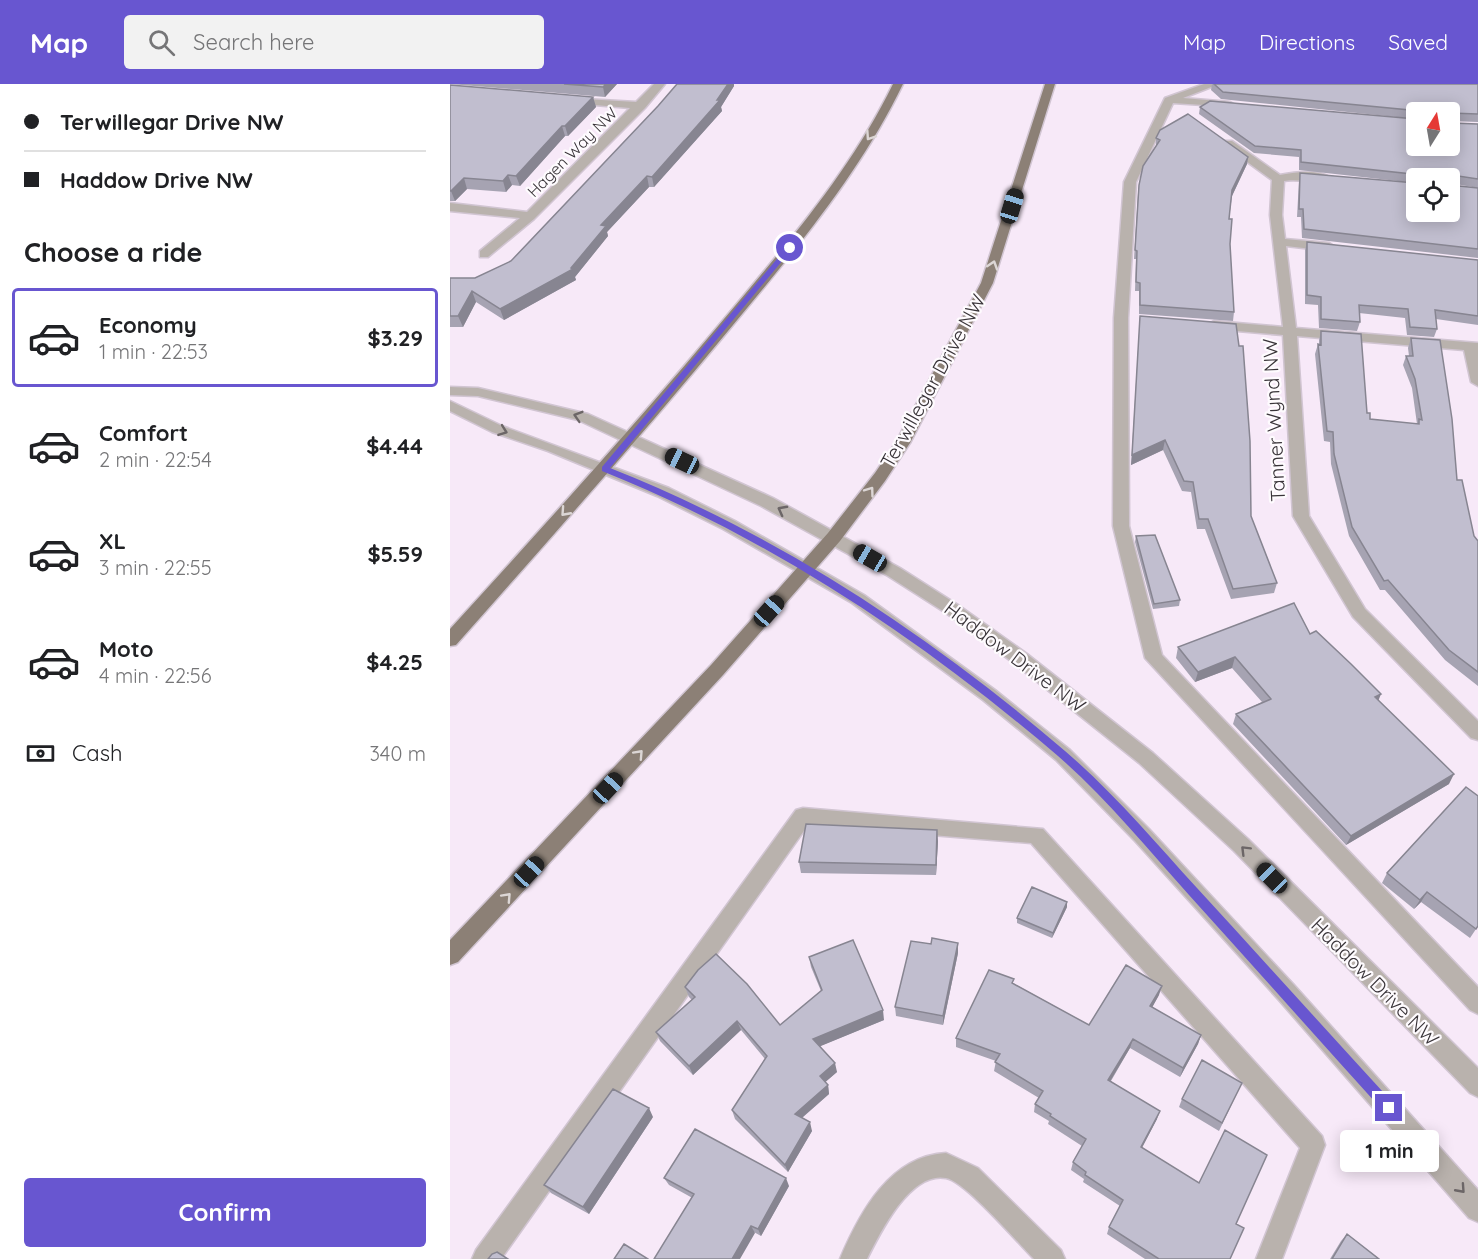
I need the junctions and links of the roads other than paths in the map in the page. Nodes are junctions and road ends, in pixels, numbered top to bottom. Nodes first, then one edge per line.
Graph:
1 (660, 84) edge
2 (897, 84) edge
3 (1050, 84) edge
4 (1172, 84) edge
5 (1215, 84) edge
6 (562, 99) edge
7 (1169, 100) junction
8 (641, 106) junction
9 (1251, 107) edge
10 (1187, 113) edge
11 (1214, 133) edge
12 (1278, 179) junction
13 (1345, 180) edge
14 (450, 207) edge
15 (531, 216) junction
16 (1280, 242) junction
17 (1338, 248) edge
18 (484, 254) dead end
19 (1200, 324) edge
20 (1290, 331) junction
21 (1474, 346) edge
22 (1478, 382) edge
23 (450, 392) edge
24 (450, 405) edge
25 (632, 438) junction
26 (604, 469) junction
27 (834, 537) junction
28 (807, 568) junction
29 (450, 640) edge
30 (1478, 733) edge
31 (450, 955) edge
32 (1478, 1003) edge
33 (1478, 1086) edge
34 (1478, 1209) edge
35 (485, 1259) edge
36 (854, 1259) edge
37 (1052, 1259) edge
38 (1269, 1259) edge

1 - 8 street, Hagen Way NW
2 -> 25 main road
27 -> 3 main road, Terwillegar Drive NW
4 - 7 street
5 - 7 street
6 - 8 street
7 - 9 street
7 - 10 street
7 - 32 street
8 - 15 street, Hagen Way NW
11 - 12 street
12 - 13 street
12 - 16 street, Tanner Wynd NW
14 - 15 street, Hagen Way NW
15 - 18 street, Hagen Way NW
16 - 17 street
16 - 20 street, Tanner Wynd NW
19 - 20 street
20 - 21 street
20 - 30 street, Tanner Wynd NW
21 - 22 street
25 -> 23 street, Haddow Drive NW
24 -> 26 street
25 - 26 main road
27 -> 25 street, Haddow Drive NW
26 - 28 street
26 -> 29 main road
27 - 28 main road, Terwillegar Drive NW
33 -> 27 street, Haddow Drive NW
31 -> 28 main road, Terwillegar Drive NW
28 -> 34 street
35 - 38 street
36 - 37 street

